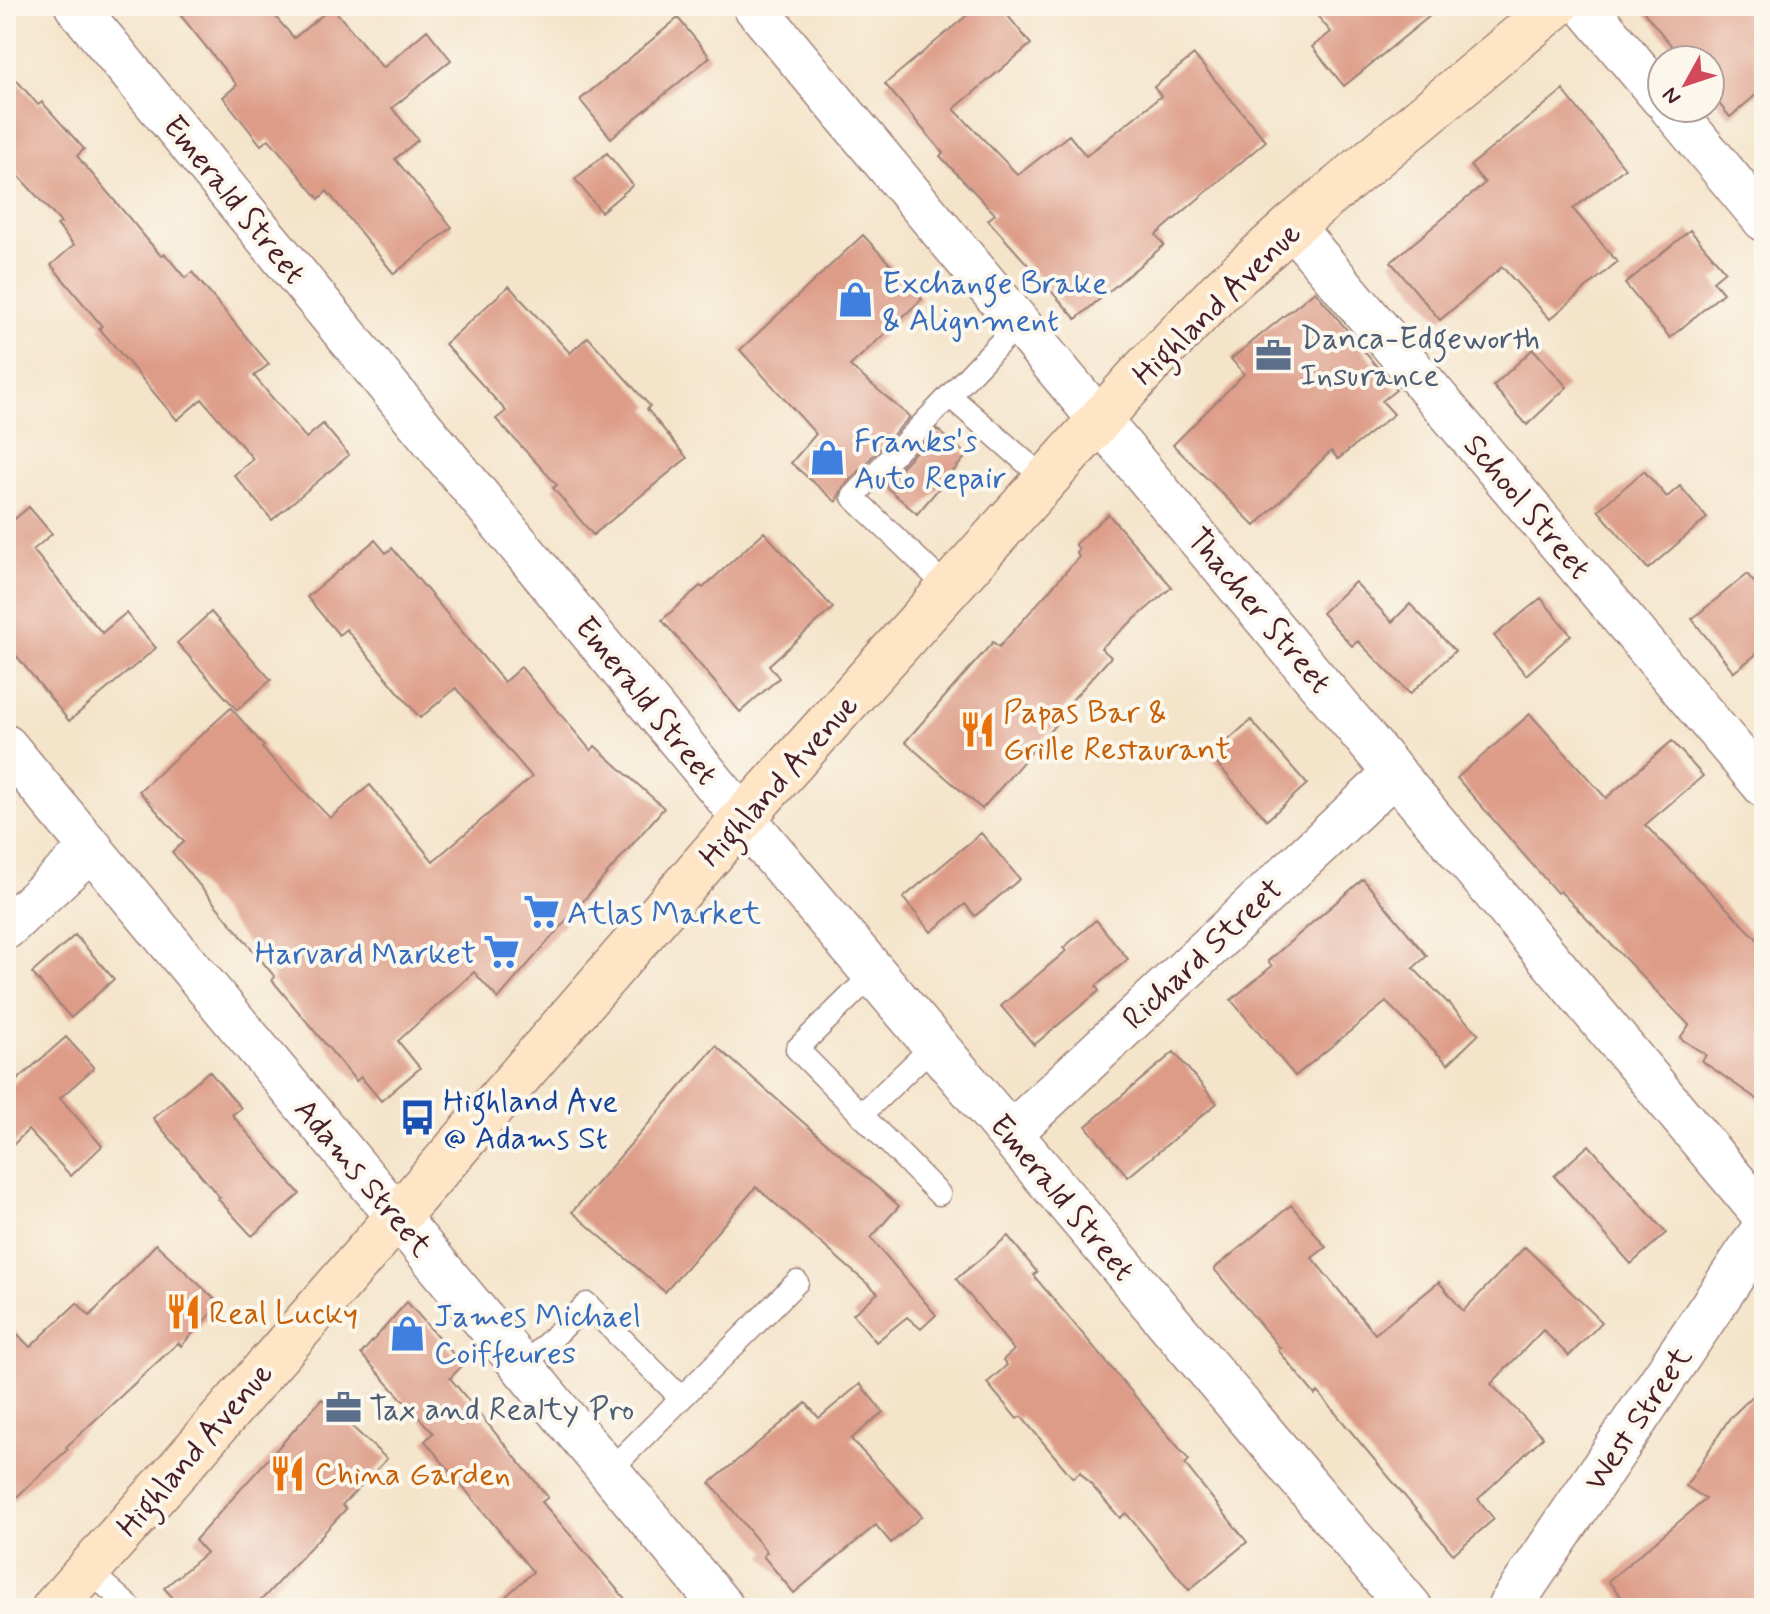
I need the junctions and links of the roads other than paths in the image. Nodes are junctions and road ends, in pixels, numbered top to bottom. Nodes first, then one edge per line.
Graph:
1 (76, 6) edge
2 (754, 6) edge
3 (1556, 6) edge
4 (1585, 6) edge
5 (1646, 79) edge
6 (1684, 124) edge
7 (1764, 220) edge
8 (1292, 226) junction
9 (1019, 323) junction
10 (950, 396) junction
11 (1101, 421) junction
12 (1047, 481) junction
13 (949, 589) junction
14 (6, 746) edge
15 (1395, 773) junction
16 (1764, 786) edge
17 (743, 818) junction
18 (92, 848) junction
19 (6, 928) edge
20 (874, 973) junction
21 (934, 1045) junction
22 (861, 1115) junction
23 (1010, 1134) junction
24 (939, 1194) dead end
25 (396, 1215) junction
26 (1764, 1216) edge
27 (1764, 1229) edge
28 (797, 1282) dead end
29 (523, 1367) junction
30 (681, 1398) junction
31 (609, 1471) junction
32 (88, 1570) junction
33 (54, 1608) edge
34 (131, 1608) edge
35 (723, 1608) edge
36 (1410, 1608) edge
37 (1509, 1608) edge

1 - 17 street, Emerald Street
2 - 9 street, Thacher Street
3 - 8 main road, Highland Avenue
4 - 5 street
6 - 7 street
8 - 11 main road, Highland Avenue
8 - 16 street, School Street
9 - 10 lane
9 - 11 street, Thacher Street
10 - 12 lane
10 - 13 lane
11 - 12 main road, Highland Avenue
11 - 15 street, Thacher Street
12 - 13 main road, Highland Avenue
13 - 17 main road, Highland Avenue
14 - 18 street, Adams Street
15 - 23 street, Richard Street
15 - 26 street, Thacher Street
17 - 20 street, Emerald Street
17 - 25 main road, Highland Avenue
18 - 19 street
18 - 25 street, Adams Street
20 - 21 street, Emerald Street
20 - 22 lane
21 - 22 lane
21 - 23 street, Emerald Street
22 - 24 lane
23 - 36 street, Emerald Street
25 - 29 street, Adams Street
25 - 32 main road, Highland Avenue
27 - 37 street, West Street
28 - 30 lane
29 - 30 lane
29 - 31 street, Adams Street
30 - 31 lane
31 - 35 street, Adams Street
32 - 33 main road, Highland Avenue
32 - 34 lane

